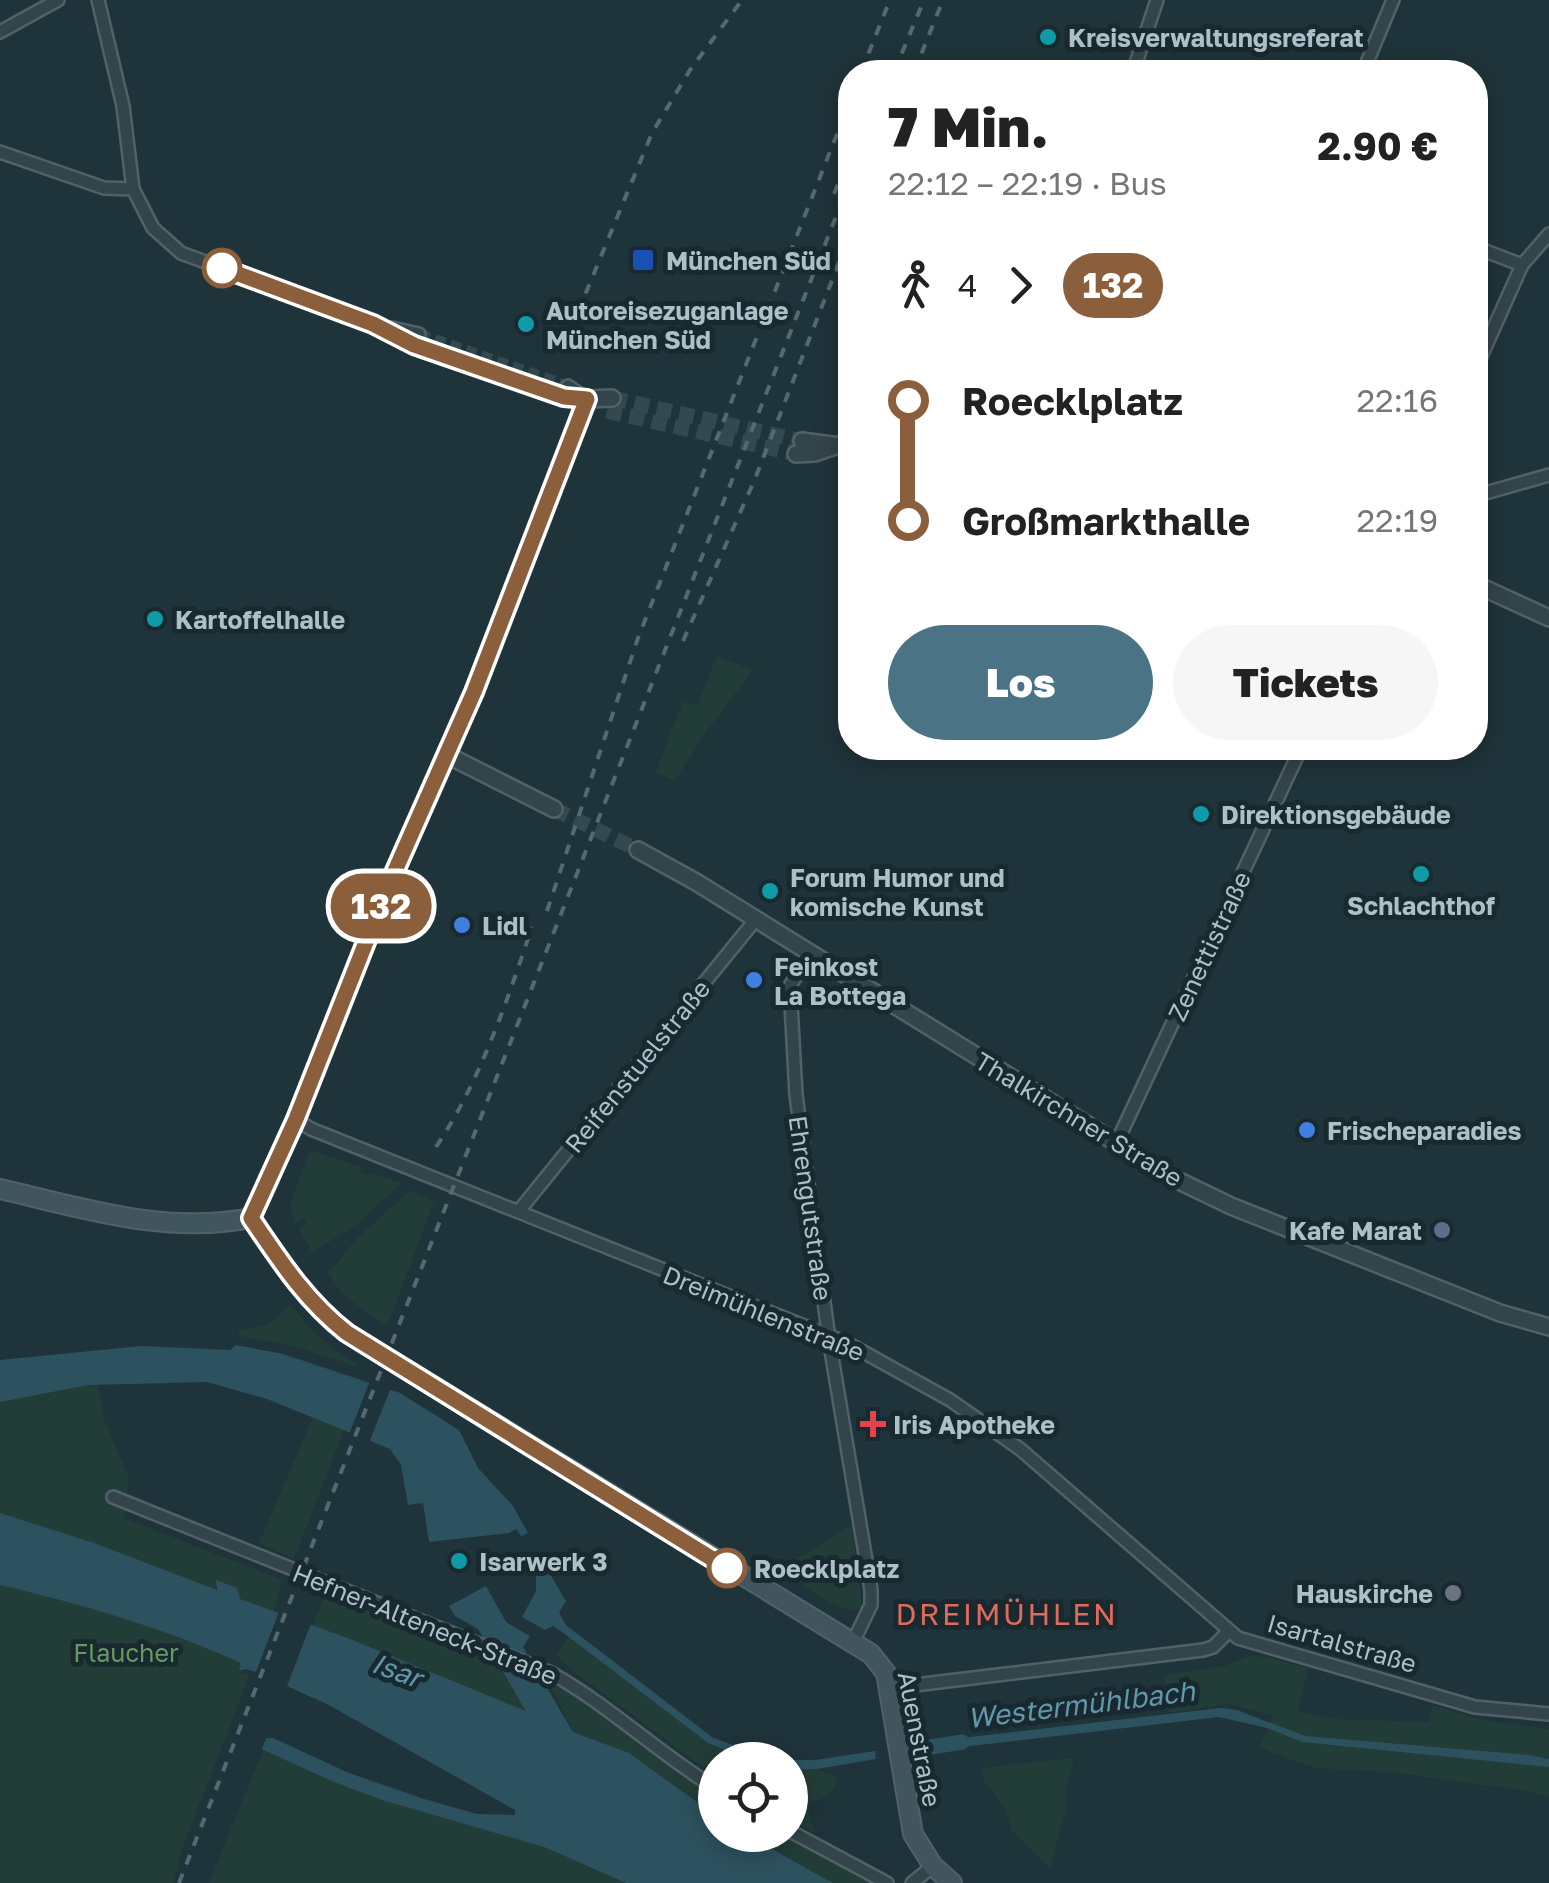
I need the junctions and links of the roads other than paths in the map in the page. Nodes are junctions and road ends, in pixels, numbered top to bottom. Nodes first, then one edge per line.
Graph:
1 (58, 0) edge
2 (98, 0) edge
3 (1157, 0) edge
4 (1394, 0) edge
5 (0, 32) edge
6 (1137, 60) edge
7 (1368, 60) edge
8 (0, 152) edge
9 (132, 189) junction
10 (1549, 234) edge
11 (1488, 252) edge
12 (1522, 265) junction
13 (417, 339) tunnel mouth
14 (1488, 341) edge
15 (566, 392) tunnel mouth
16 (587, 399) junction
17 (610, 405) tunnel mouth
18 (838, 443) edge
19 (799, 447) tunnel mouth
20 (1549, 475) edge
21 (1488, 492) edge
22 (1488, 590) edge
23 (1549, 618) edge
24 (447, 756) junction
25 (1295, 760) edge
26 (554, 809) tunnel mouth
27 (414, 828) dead end
28 (404, 850) dead end
29 (638, 850) tunnel mouth
30 (756, 919) junction
31 (810, 952) junction
32 (296, 1119) junction
33 (1116, 1144) junction
34 (0, 1189) edge
35 (518, 1212) junction
36 (251, 1218) junction
37 (1549, 1326) edge
38 (829, 1339) junction
39 (113, 1497) dead end
40 (1228, 1632) junction
41 (853, 1642) junction
42 (890, 1688) junction
43 (1549, 1714) edge
44 (698, 1777) edge
45 (808, 1841) edge
46 (932, 1866) junction
47 (887, 1883) edge
48 (912, 1883) edge
49 (952, 1883) edge

1 - 5 street
2 - 9 street
3 - 6 street
4 - 7 street
8 - 9 street
9 - 13 street
10 - 12 street
11 - 12 street
12 - 14 street
15 - 16 street
16 - 17 street
16 - 24 street
18 - 19 street
20 - 21 street
22 - 23 street
24 - 26 street
24 - 27 street
25 - 33 street, Zenettistraße
28 - 32 street
29 - 30 street, Thalkirchner Straße
30 - 31 street, Thalkirchner Straße
30 - 35 street, Reifenstuelstraße
31 - 33 street, Thalkirchner Straße
31 - 38 street, Ehrengutstraße
32 - 35 street, Dreimühlenstraße
32 - 36 street
33 - 37 street, Thalkirchner Straße
34 - 36 main road
35 - 38 street, Dreimühlenstraße
36 - 41 main road
38 - 40 street, Dreimühlenstraße
38 - 41 street, Ehrengutstraße
39 - 44 street, Hefner-Alteneck-Straße
40 - 42 street, Isartalstraße
40 - 43 street, Isartalstraße
41 - 42 main road, Auenstraße
42 - 46 main road, Auenstraße
45 - 47 street
46 - 48 street
46 - 49 main road, Auenstraße

